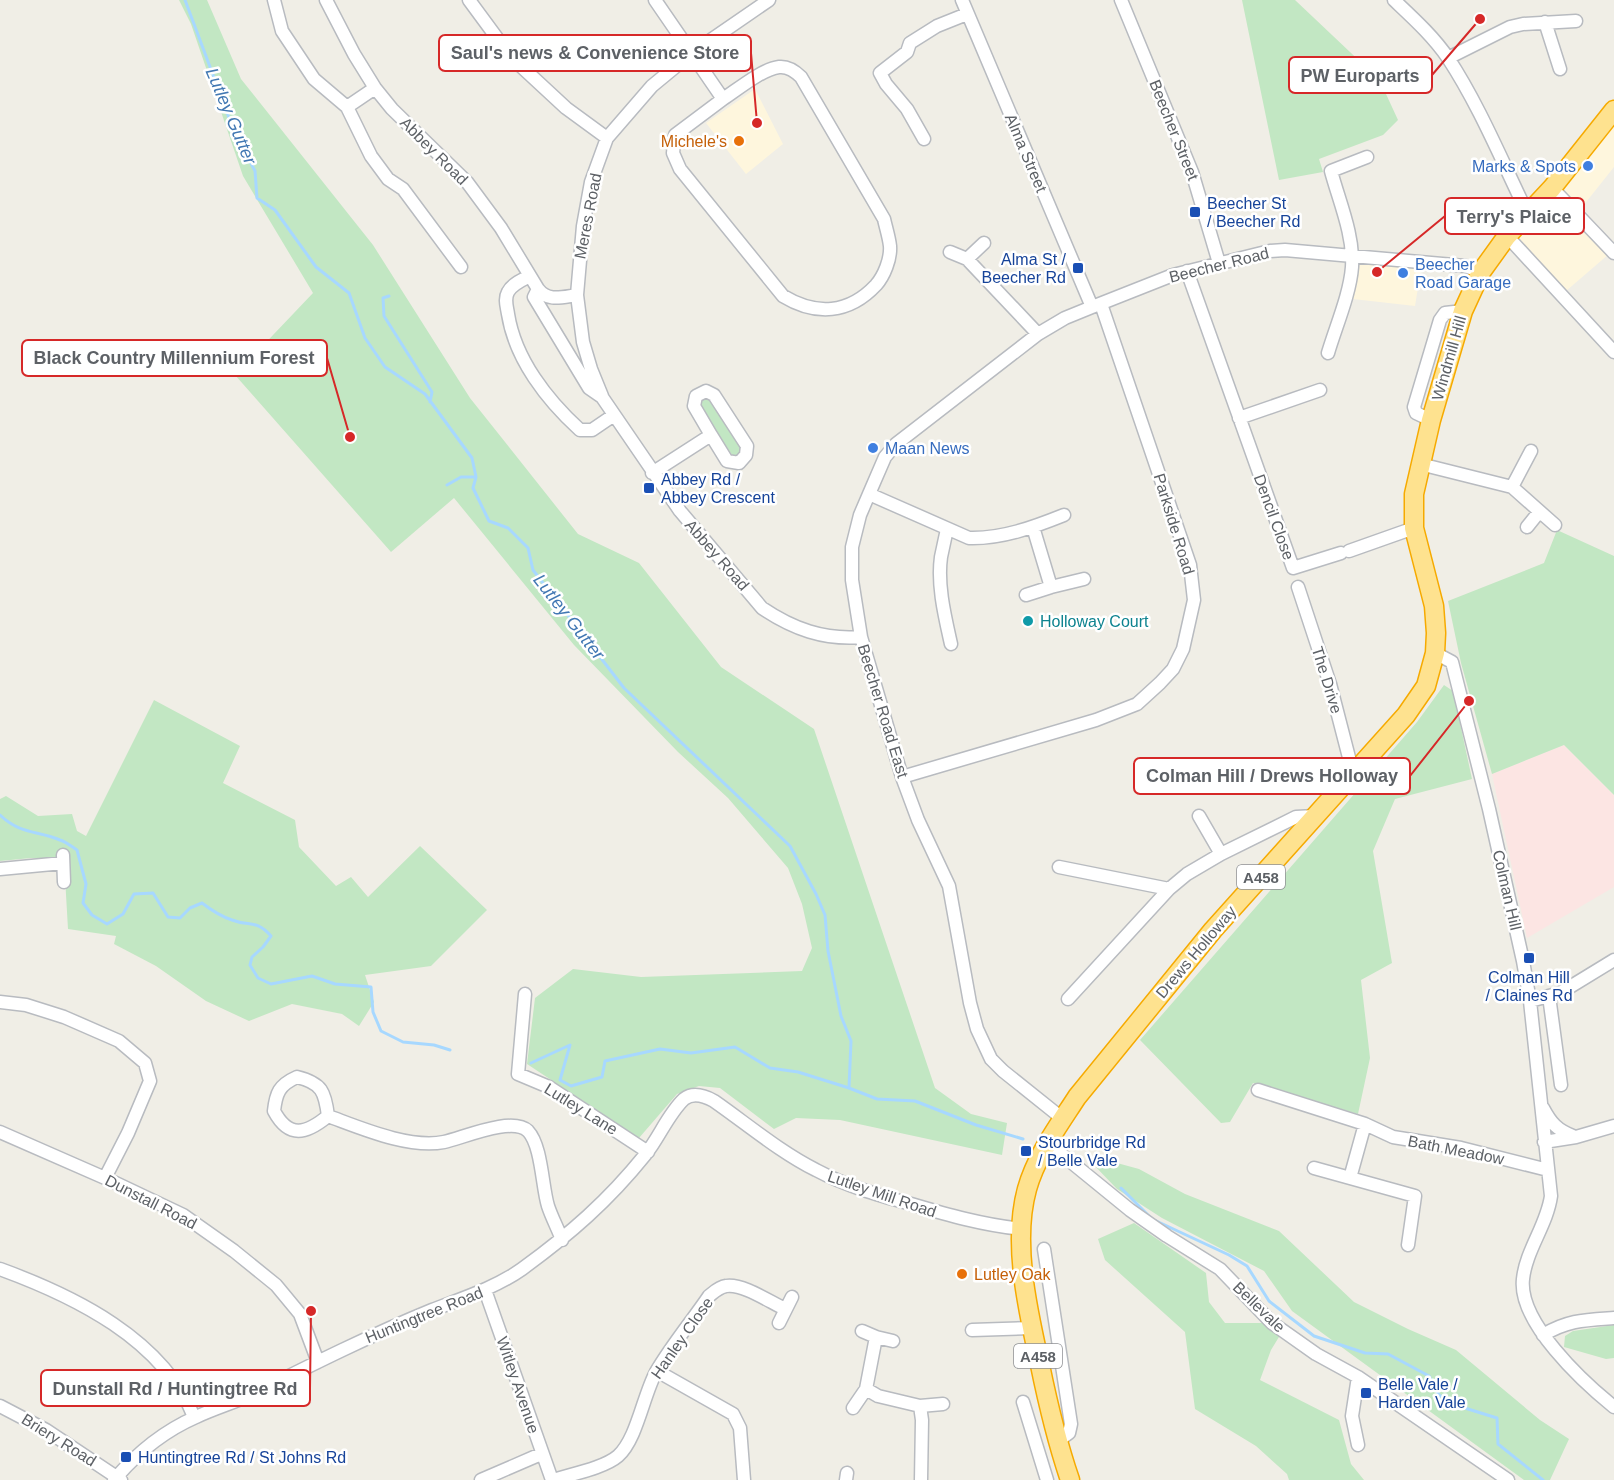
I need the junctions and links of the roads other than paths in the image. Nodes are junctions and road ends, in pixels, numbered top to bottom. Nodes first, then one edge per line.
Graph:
1 (274, 0) edge
2 (326, 0) edge
3 (469, 0) edge
4 (655, 0) edge
5 (769, 0) edge
6 (962, 0) edge
7 (1121, 0) edge
8 (1394, 0) edge
9 (967, 14) junction
10 (1576, 21) dead end
11 (1545, 22) junction
12 (692, 53) junction
13 (1448, 58) junction
14 (1560, 69) dead end
15 (375, 87) junction
16 (723, 99) junction
17 (347, 107) junction
18 (1614, 110) edge
19 (607, 138) junction
20 (924, 139) dead end
21 (1367, 158) dead end
22 (1552, 188) junction
23 (1530, 209) junction
24 (1507, 236) junction
25 (984, 243) dead end
26 (950, 252) dead end
27 (1614, 253) edge
28 (1351, 255) junction
29 (967, 259) junction
30 (1219, 262) junction
31 (461, 267) dead end
32 (1187, 272) junction
33 (1481, 272) junction
34 (530, 276) junction
35 (538, 289) junction
36 (577, 295) junction
37 (1097, 305) junction
38 (1038, 334) junction
39 (1614, 352) edge
40 (1328, 353) dead end
41 (1320, 390) dead end
42 (602, 397) junction
43 (614, 415) junction
44 (1239, 418) junction
45 (711, 435) junction
46 (1531, 451) dead end
47 (1420, 464) junction
48 (652, 473) junction
49 (1512, 487) junction
50 (869, 494) junction
51 (1539, 512) junction
52 (1064, 515) dead end
53 (1555, 525) dead end
54 (1033, 527) junction
55 (1527, 527) dead end
56 (1414, 528) junction
57 (947, 529) junction
58 (1084, 579) dead end
59 (1051, 587) junction
60 (1298, 587) dead end
61 (1026, 595) dead end
62 (861, 637) junction
63 (951, 644) dead end
64 (1435, 653) junction
65 (1353, 773) junction
66 (902, 777) junction
67 (1199, 816) dead end
68 (1315, 816) junction
69 (1221, 854) junction
70 (1059, 867) dead end
71 (0, 869) edge
72 (64, 882) dead end
73 (1169, 890) junction
74 (1614, 960) edge
75 (525, 994) dead end
76 (1549, 996) junction
77 (1068, 999) dead end
78 (1530, 1001) junction
79 (0, 1002) edge
80 (1561, 1085) dead end
81 (1258, 1090) dead end
82 (692, 1096) joint
83 (1539, 1102) junction
84 (328, 1116) junction
85 (1063, 1119) junction
86 (1365, 1124) junction
87 (1614, 1126) edge
88 (0, 1132) edge
89 (1576, 1137) junction
90 (1544, 1142) junction
91 (1048, 1144) junction
92 (648, 1152) junction
93 (1314, 1168) dead end
94 (1548, 1170) junction
95 (105, 1178) junction
96 (1350, 1178) junction
97 (1022, 1229) junction
98 (562, 1240) junction
99 (1408, 1245) dead end
100 (1044, 1249) dead end
101 (0, 1269) edge
102 (485, 1290) junction
103 (792, 1297) dead end
104 (785, 1309) junction
105 (1614, 1318) edge
106 (779, 1323) dead end
107 (1032, 1329) junction
108 (972, 1330) dead end
109 (862, 1331) dead end
110 (1543, 1335) junction
111 (876, 1337) junction
112 (893, 1341) dead end
113 (318, 1362) junction
114 (657, 1371) junction
115 (1358, 1377) junction
116 (866, 1389) junction
117 (1023, 1402) dead end
118 (943, 1404) dead end
119 (0, 1406) edge
120 (920, 1406) junction
121 (1614, 1407) edge
122 (853, 1408) dead end
123 (194, 1418) junction
124 (1058, 1441) junction
125 (1358, 1445) dead end
126 (541, 1454) junction
127 (117, 1479) edge
128 (481, 1480) edge
129 (553, 1480) edge
130 (744, 1480) edge
131 (921, 1480) edge
132 (1047, 1480) edge
133 (1070, 1480) edge
134 (1508, 1480) edge

1 - 17 street
2 - 15 street, Abbey Road
3 - 19 street
4 - 12 street
5 - 12 street, Meres Road
6 - 9 street, Alma Street
7 - 30 street, Beecher Street
8 - 13 street
9 - 20 street
9 - 37 street, Alma Street
10 - 11 street
11 - 13 street
11 - 14 street
12 - 16 street
12 - 19 street, Meres Road
13 - 23 street
15 - 17 street
15 - 34 street, Abbey Road
16 - 16 street
17 - 31 street
18 - 22 highway, Windmill Hill / A458
19 - 36 street, Meres Road
21 - 28 street
22 - 23 highway, Windmill Hill / A458
22 - 27 street
23 - 24 highway, Windmill Hill / A458
24 - 33 highway, Windmill Hill / A458
24 - 39 street
25 - 29 street
26 - 29 street
28 - 30 street, Beecher Road
28 - 33 street, Beecher Road
28 - 40 street
29 - 38 street
30 - 32 street, Beecher Road
32 - 37 street, Beecher Road
32 - 44 street, Dencil Close
33 - 47 highway, Windmill Hill / A458
34 - 35 street, Abbey Road
34 - 43 street
35 - 36 street
35 - 42 street, Abbey Road
36 - 42 street, Meres Road
37 - 38 street, Beecher Road
37 - 66 street, Parkside Road
38 - 50 street, Beecher Road East
41 - 44 street
42 - 43 street, Abbey Road
43 - 48 street, Abbey Road
44 - 56 street, Dencil Close
45 - 45 street
45 - 48 street
46 - 49 street
47 - 49 street
47 - 56 highway, Windmill Hill / A458
48 - 62 street, Abbey Road
49 - 51 street
50 - 57 street
50 - 62 street, Beecher Road East
51 - 53 street
51 - 55 street
52 - 54 street
54 - 57 street
54 - 59 street
56 - 64 highway, Windmill Hill / A458
57 - 63 street
58 - 59 street
59 - 61 street
60 - 65 street, The Drive
62 - 66 street, Beecher Road East
64 - 65 highway, Drews Holloway / A458
64 - 78 street, Colman Hill
65 - 68 highway, Drews Holloway / A458
66 - 85 street, Beecher Road East
67 - 69 street
68 - 69 street
68 - 85 highway, Drews Holloway / A458
69 - 73 street
70 - 73 street
71 - 72 street
73 - 77 street
74 - 76 street
75 - 92 street, Lutley Lane
76 - 78 street
76 - 80 street
78 - 83 street, Colman Hill
79 - 95 street
81 - 86 street, Bath Meadow
82 - 92 street, Huntingtree Road
82 - 97 street, Lutley Mill Road
83 - 89 street
83 - 90 street, Colman Hill
84 - 84 street
84 - 98 street
85 - 91 highway, Drews Holloway / A458
86 - 94 street, Bath Meadow
86 - 96 street
87 - 89 street
88 - 95 street, Dunstall Road
89 - 90 street
90 - 94 street, Colman Hill
91 - 97 highway, A458
91 - 115 street, Bellevale
92 - 98 street, Huntingtree Road
93 - 96 street
94 - 110 street, Colman Hill
95 - 113 street, Dunstall Road
96 - 99 street
97 - 107 highway, A458
98 - 102 street, Huntingtree Road
100 - 124 street
101 - 123 street
102 - 113 street, Huntingtree Road
102 - 126 street, Witley Avenue
103 - 104 street
104 - 106 street
104 - 114 street, Hanley Close
105 - 110 street
107 - 108 street
107 - 124 highway, A458
109 - 111 street
110 - 121 street, Colman Hill
111 - 112 street
111 - 116 street
113 - 123 street, Huntingtree Road
114 - 129 street, Hanley Close
114 - 130 street
115 - 125 street
115 - 134 street, Bellevale
116 - 120 street
116 - 122 street
117 - 132 street
118 - 120 street
119 - 127 street, Briery Road
120 - 131 street
123 - 127 street, Huntingtree Road
124 - 133 highway, A458
126 - 128 street
126 - 129 street, Witley Avenue

